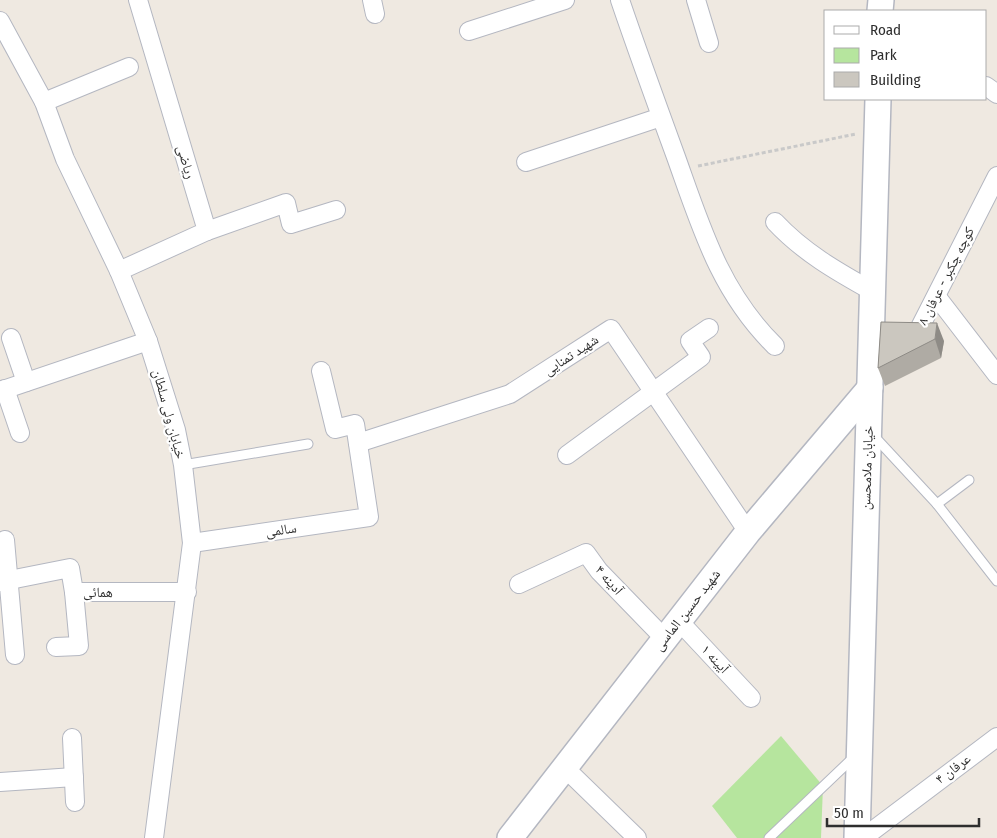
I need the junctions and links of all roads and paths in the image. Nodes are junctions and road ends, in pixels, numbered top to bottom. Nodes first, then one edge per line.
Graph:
1 (138, 0) edge
2 (565, 0) edge
3 (620, 0) edge
4 (696, 0) edge
5 (0, 21) edge
6 (469, 31) dead end
7 (709, 44) dead end
8 (129, 68) dead end
9 (878, 100) edge
10 (44, 102) junction
11 (661, 117) junction
12 (877, 130) junction
13 (526, 162) dead end
14 (680, 169) junction
15 (997, 176) edge
16 (336, 210) dead end
17 (775, 222) dead end
18 (207, 231) junction
19 (119, 271) junction
20 (872, 291) junction
21 (937, 297) junction
22 (709, 328) dead end
23 (871, 336) junction
24 (11, 338) dead end
25 (148, 341) junction
26 (774, 346) dead end
27 (321, 371) dead end
28 (997, 375) edge
29 (26, 382) junction
30 (870, 388) junction
31 (2, 390) edge
32 (655, 392) junction
33 (868, 430) junction
34 (20, 433) dead end
35 (358, 443) junction
36 (308, 444) dead end
37 (566, 455) dead end
38 (183, 465) junction
39 (969, 480) dead end
40 (936, 504) junction
41 (748, 532) junction
42 (5, 540) dead end
43 (192, 543) junction
44 (4, 581) edge
45 (997, 581) edge
46 (519, 584) dead end
47 (74, 592) junction
48 (187, 592) junction
49 (671, 629) junction
50 (56, 647) dead end
51 (15, 655) dead end
52 (751, 698) dead end
53 (997, 737) edge
54 (72, 738) dead end
55 (860, 751) junction
56 (565, 768) junction
57 (74, 778) junction
58 (0, 782) edge
59 (75, 802) dead end
60 (154, 838) edge
61 (511, 838) edge
62 (637, 838) edge
63 (769, 838) edge
64 (857, 838) edge
65 (863, 838) edge

1 - 18 street, ریاضی
2 - 6 street
3 - 11 street
4 - 7 street
5 - 10 street, خیابان ولی سلطان
8 - 10 street
9 - 12 main road, خیابان ملامحسن
10 - 19 street, خیابان ولی سلطان
11 - 13 street
11 - 14 street
12 - 14 path
12 - 20 main road, خیابان ملامحسن
14 - 26 street
15 - 21 street, کوچه چکبر - عرفان ۸
16 - 18 street
17 - 20 street
18 - 19 street
19 - 25 street, خیابان ولی سلطان
20 - 23 main road, خیابان ملامحسن
21 - 23 street, کوچه چکبر - عرفان ۸
21 - 28 street
22 - 32 street
23 - 30 main road, خیابان ملامحسن
24 - 29 street
25 - 29 street
25 - 38 street, خیابان ولی سلطان
27 - 35 street
29 - 31 street
30 - 33 main road, خیابان ملامحسن
30 - 41 main road, شهید حسین الماسی
31 - 34 street
32 - 35 street, شهید تمنایی
32 - 37 street
32 - 41 street, شهید تمنایی
33 - 40 lane
33 - 55 main road, خیابان ملامحسن
35 - 43 street, سالمی
36 - 38 lane
38 - 43 street, خیابان ولی سلطان
39 - 40 lane
40 - 45 lane
41 - 49 main road, شهید حسین الماسی
42 - 44 street
43 - 48 street, خیابان ولی سلطان
44 - 47 street, همائی
44 - 51 street
46 - 49 street, آدینه ۴
47 - 48 street, همائی
47 - 50 street
48 - 60 street, خیابان ولی سلطان
49 - 52 street, آیینه ۱
49 - 56 main road, شهید حسین الماسی
53 - 65 street, عرفان ۴
54 - 57 street
55 - 63 lane
55 - 64 main road, خیابان ملامحسن
56 - 61 main road, شهید حسین الماسی
56 - 62 street
57 - 58 street
57 - 59 street

